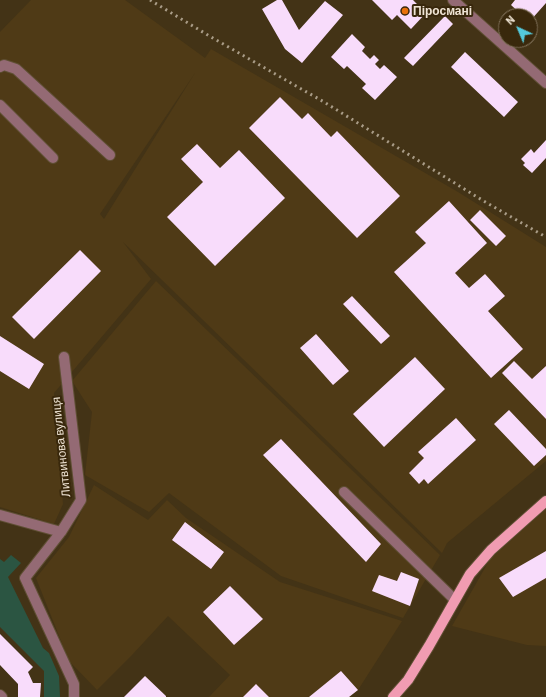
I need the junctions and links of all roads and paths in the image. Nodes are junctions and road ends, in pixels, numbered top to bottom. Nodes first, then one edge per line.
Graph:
1 (453, 0) edge
2 (0, 67) edge
3 (546, 83) edge
4 (0, 105) edge
5 (110, 155) dead end
6 (52, 158) dead end
7 (64, 357) dead end
8 (344, 492) dead end
9 (546, 501) edge
10 (0, 515) edge
11 (61, 532) junction
12 (455, 600) junction
13 (0, 695) edge
14 (2, 697) edge
15 (74, 697) edge
16 (393, 697) edge

1 - 3 street
2 - 5 street
4 - 6 street
7 - 11 street, Литвинова вулиця
8 - 12 street
9 - 12 main road
10 - 11 street
11 - 15 street, Литвинова вулиця
12 - 16 main road
13 - 14 street

